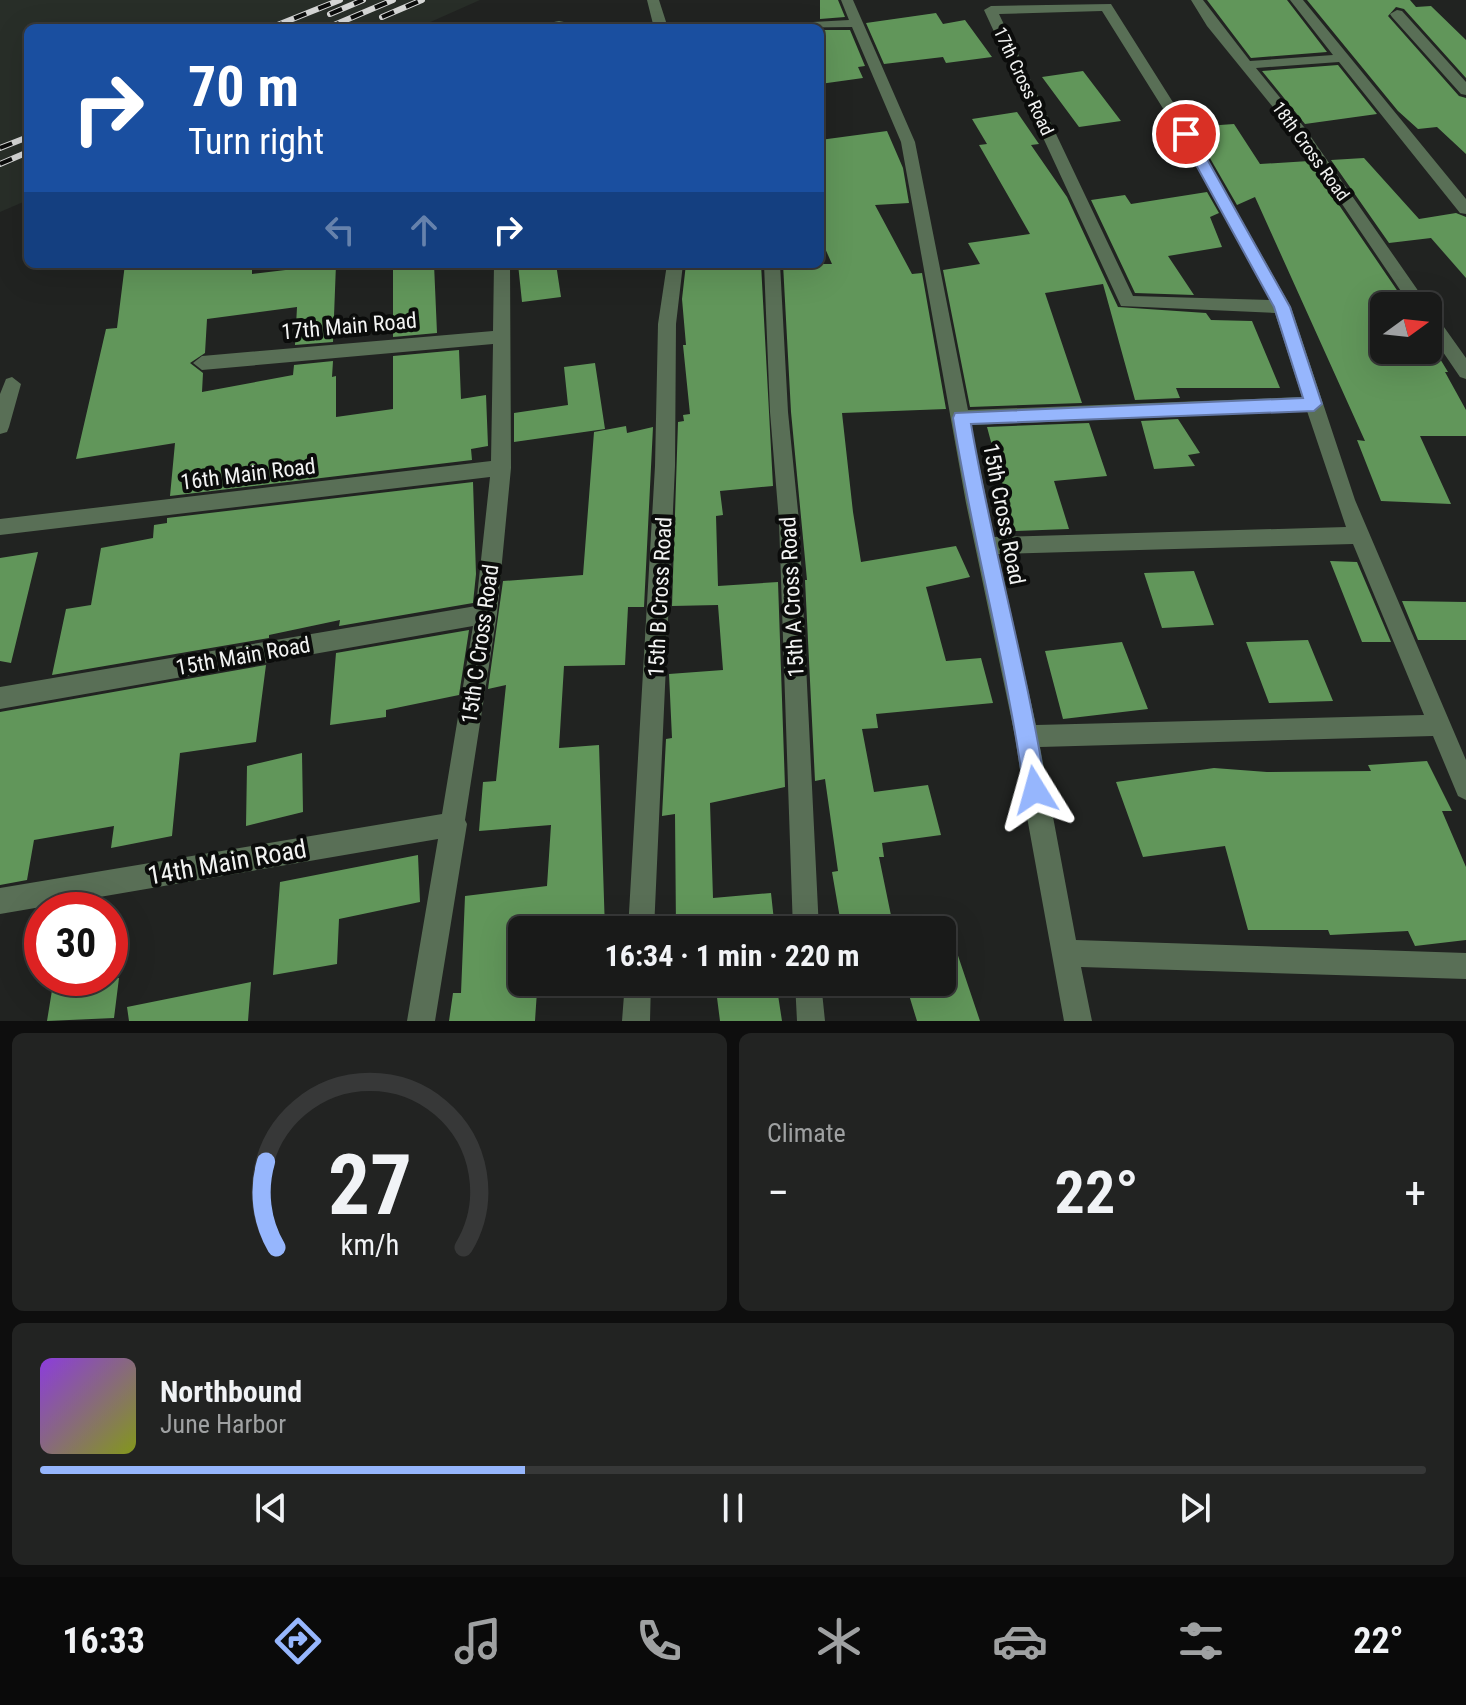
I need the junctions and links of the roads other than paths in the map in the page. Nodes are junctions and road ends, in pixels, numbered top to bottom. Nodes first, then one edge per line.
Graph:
1 (653, 0) edge
2 (847, 0) edge
3 (1197, 0) edge
4 (1296, 0) edge
5 (1397, 14) dead end
6 (858, 23) junction
7 (660, 24) edge
8 (824, 25) edge
9 (1342, 58) junction
10 (1246, 65) junction
11 (1466, 91) edge
12 (1466, 209) edge
13 (502, 268) edge
14 (674, 268) edge
15 (772, 268) edge
16 (1410, 292) edge
17 (1282, 307) junction
18 (501, 337) junction
19 (1442, 337) edge
20 (202, 363) dead end
21 (1466, 372) edge
22 (12, 384) dead end
23 (1314, 404) junction
24 (961, 418) junction
25 (0, 427) edge
26 (501, 468) junction
27 (0, 527) edge
28 (1359, 535) junction
29 (985, 546) junction
30 (486, 614) junction
31 (0, 698) edge
32 (1442, 725) junction
33 (1027, 736) junction
34 (1466, 788) edge
35 (455, 824) junction
36 (0, 901) edge
37 (642, 916) edge
38 (805, 916) edge
39 (1066, 953) junction
40 (1466, 966) edge
41 (637, 996) edge
42 (809, 996) edge
43 (421, 1021) edge
44 (636, 1021) edge
45 (811, 1021) edge
46 (1078, 1021) edge

1 - 7 street
2 - 6 street, 15th Cross Road
3 - 10 street, 18th Cross Road
4 - 9 street
5 - 11 street
6 - 8 street
6 - 24 street, 15th Cross Road
9 - 10 street
9 - 12 street
10 - 16 street, 18th Cross Road
13 - 18 street, 15th C Cross Road
14 - 37 street, 15th B Cross Road
15 - 38 street, 15th A Cross Road
17 - 17 street, 17th Cross Road
17 - 23 street, 17th Cross Road
18 - 20 street, 17th Main Road
18 - 26 street, 15th C Cross Road
19 - 21 street
22 - 25 street
23 - 24 street
23 - 28 street, 17th Cross Road
24 - 29 street, 15th Cross Road
26 - 27 street, 16th Main Road
26 - 30 street, 15th C Cross Road
28 - 29 street
28 - 32 street, 17th Cross Road
29 - 33 street, 15th Cross Road
30 - 31 street, 15th Main Road
30 - 35 street, 15th C Cross Road
32 - 33 street
32 - 34 street, 17th Cross Road
33 - 39 street, 15th Cross Road
35 - 36 street, 14th Main Road
35 - 43 street, 15th C Cross Road
39 - 40 street
39 - 46 street, 15th Cross Road
41 - 44 street
42 - 45 street

